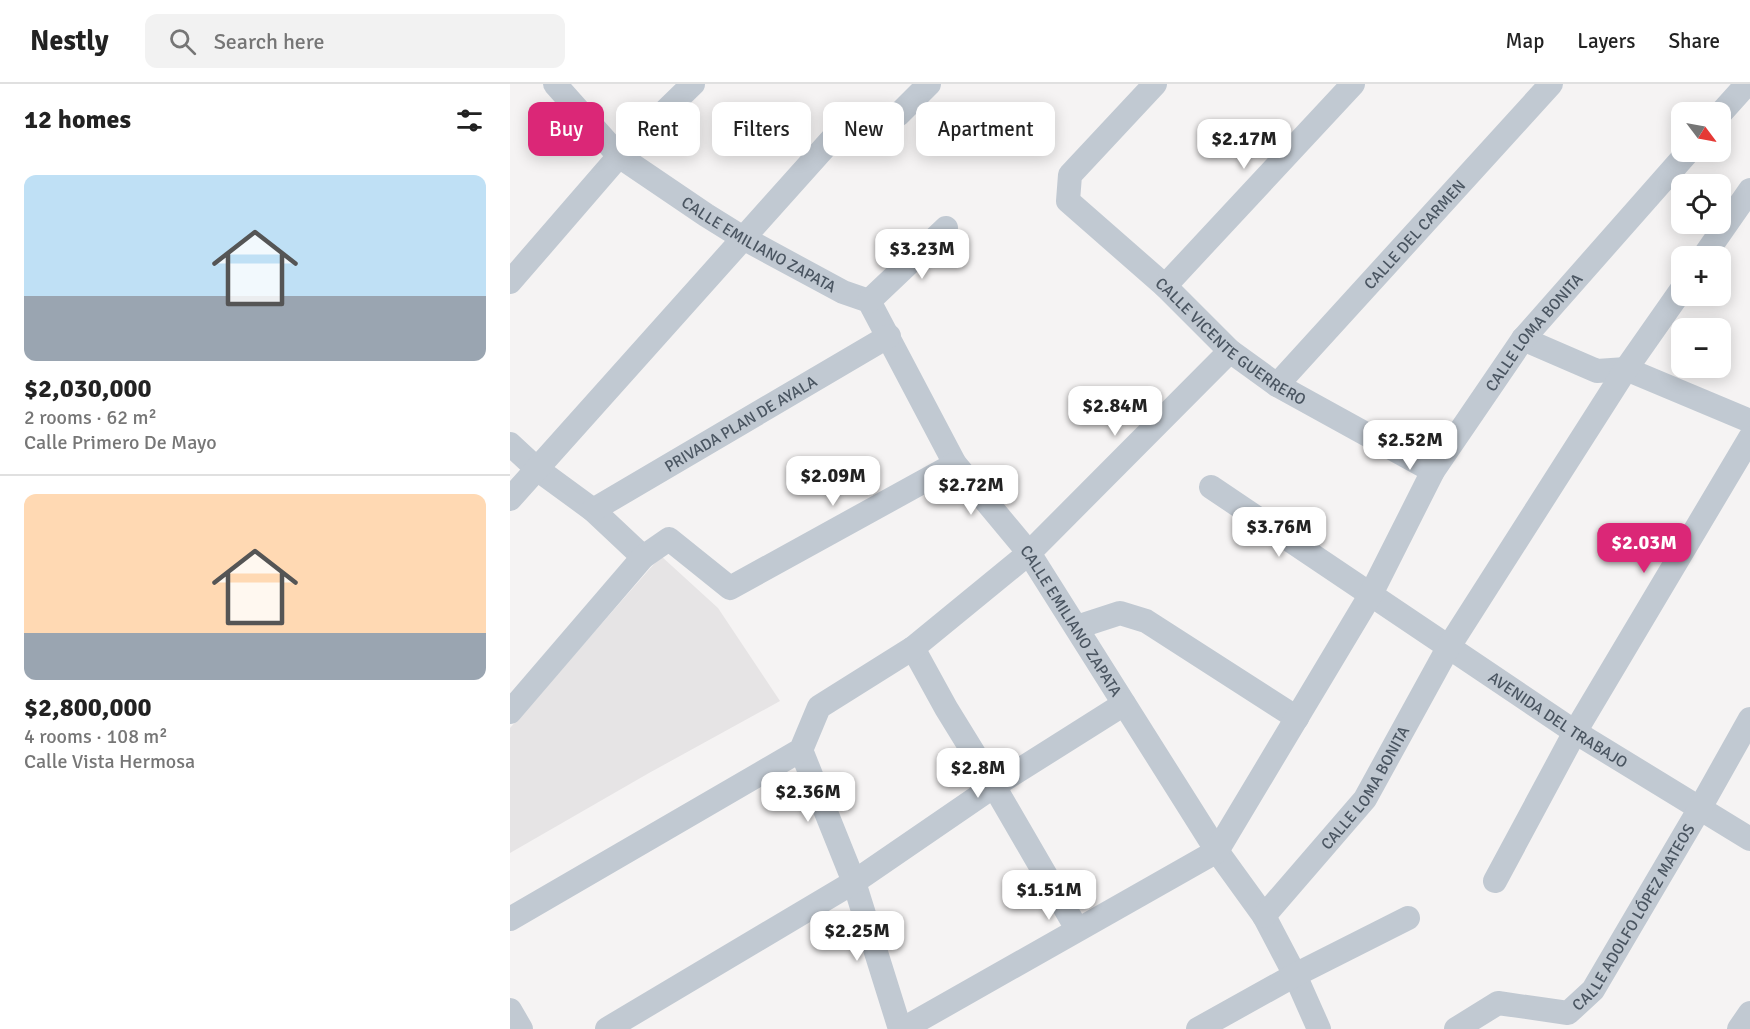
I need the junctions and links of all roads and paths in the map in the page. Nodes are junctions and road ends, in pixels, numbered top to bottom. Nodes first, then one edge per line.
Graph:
1 (555, 84) edge
2 (693, 84) edge
3 (929, 84) edge
4 (1155, 84) edge
5 (1353, 84) edge
6 (1551, 84) edge
7 (1747, 84) edge
8 (674, 102) edge
9 (1731, 102) edge
10 (616, 153) edge
11 (619, 156) joint
12 (1679, 162) edge
13 (1750, 190) edge
14 (946, 228) dead end
15 (743, 238) junction
16 (1711, 246) edge
17 (510, 282) edge
18 (1165, 286) junction
19 (869, 301) junction
20 (1671, 305) edge
21 (889, 336) junction
22 (1523, 339) junction
23 (1230, 351) junction
24 (1626, 369) junction
25 (1277, 385) junction
26 (1750, 422) edge
27 (1750, 438) edge
28 (510, 444) edge
29 (955, 464) junction
30 (537, 469) junction
31 (1433, 471) junction
32 (1211, 488) dead end
33 (510, 500) edge
34 (593, 510) junction
35 (1029, 553) junction
36 (643, 557) junction
37 (1371, 594) junction
38 (1077, 627) junction
39 (913, 648) junction
40 (1448, 648) junction
41 (1124, 704) junction
42 (510, 712) edge
43 (1297, 718) junction
44 (1750, 719) edge
45 (1575, 732) junction
46 (801, 750) junction
47 (994, 786) junction
48 (1700, 808) junction
49 (1750, 839) edge
50 (1217, 851) junction
51 (1495, 881) dead end
52 (854, 882) junction
53 (1264, 916) junction
54 (1408, 918) dead end
55 (510, 919) edge
56 (1077, 929) junction
57 (1295, 975) junction
58 (510, 1010) edge
59 (1750, 1013) edge
60 (521, 1029) edge
61 (607, 1029) edge
62 (902, 1029) edge
63 (1197, 1029) edge
64 (1319, 1029) edge
65 (1456, 1029) edge
66 (1739, 1029) edge

1 - 10 street, CALLE EMILIANO ZAPATA
2 - 8 street
3 - 15 street
4 - 18 street, CALLE VICENTE GUERRERO
5 - 18 street
6 - 25 street, CALLE DEL CARMEN
7 - 9 street
11 - 15 street, CALLE EMILIANO ZAPATA
11 - 17 street
12 - 22 street, CALLE LOMA BONITA
13 - 16 street
14 - 19 street
15 - 19 street, CALLE EMILIANO ZAPATA
15 - 30 street
18 - 23 street, CALLE VICENTE GUERRERO
19 - 21 street, CALLE EMILIANO ZAPATA
20 - 24 street, CALLE LOMA BONITA
21 - 29 street, CALLE EMILIANO ZAPATA
21 - 34 street, PRIVADA PLAN DE AYALA
22 - 24 street
22 - 31 street, CALLE LOMA BONITA
23 - 25 street, CALLE VICENTE GUERRERO
23 - 35 street
24 - 26 street
24 - 40 street, CALLE LOMA BONITA
25 - 31 street, CALLE VICENTE GUERRERO
27 - 45 street
28 - 30 street
29 - 35 street, CALLE EMILIANO ZAPATA
29 - 36 street
30 - 33 street
30 - 34 street
31 - 37 street, CALLE LOMA BONITA
32 - 37 street
34 - 36 street
35 - 38 street, CALLE EMILIANO ZAPATA
35 - 39 street
36 - 42 street
37 - 40 street, AVENIDA DEL TRABAJO
37 - 43 street, CALLE LOMA BONITA
38 - 41 street, CALLE EMILIANO ZAPATA
38 - 43 street
39 - 46 street
39 - 47 street
40 - 45 street, AVENIDA DEL TRABAJO
40 - 53 street, CALLE LOMA BONITA
41 - 47 street
41 - 50 street, CALLE EMILIANO ZAPATA
43 - 50 street, CALLE LOMA BONITA
44 - 48 street
45 - 48 street, AVENIDA DEL TRABAJO
45 - 51 street
46 - 52 street
46 - 55 street
47 - 52 street
47 - 56 street
48 - 49 street, AVENIDA DEL TRABAJO
48 - 65 street, CALLE ADOLFO LÓPEZ MATEOS
50 - 53 street, CALLE EMILIANO ZAPATA
50 - 56 street
52 - 61 street
52 - 62 street
53 - 57 street, CALLE EMILIANO ZAPATA
54 - 57 street
56 - 62 street
57 - 63 street
57 - 64 street, CALLE EMILIANO ZAPATA
58 - 60 street
59 - 66 street

